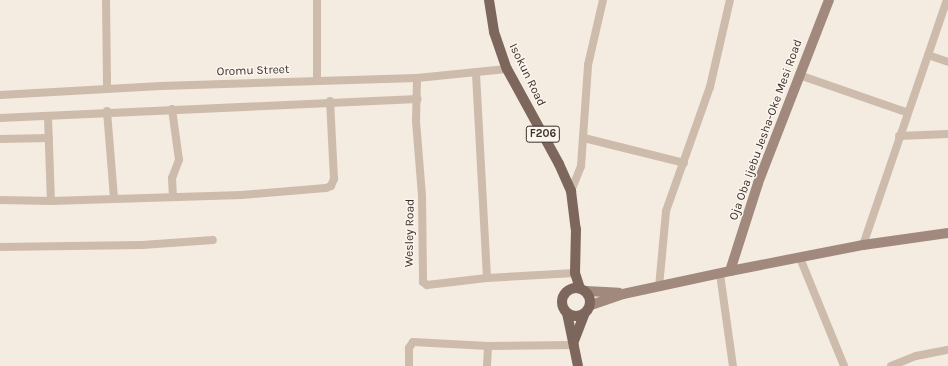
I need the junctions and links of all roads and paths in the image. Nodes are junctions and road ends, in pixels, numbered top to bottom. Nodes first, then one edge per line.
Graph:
1 (106, 0) edge
2 (317, 0) edge
3 (489, 0) edge
4 (730, 0) edge
5 (829, 0) edge
6 (947, 0) edge
7 (602, 2) edge
8 (928, 55) junction
9 (948, 62) edge
10 (507, 69) junction
11 (476, 74) junction
12 (799, 75) junction
13 (417, 78) junction
14 (317, 81) junction
15 (107, 88) junction
16 (0, 95) edge
17 (418, 98) junction
18 (330, 101) junction
19 (172, 109) junction
20 (107, 111) junction
21 (906, 112) junction
22 (48, 117) junction
23 (0, 118) edge
24 (948, 134) edge
25 (899, 136) junction
26 (49, 138) junction
27 (584, 138) junction
28 (0, 139) edge
29 (684, 163) junction
30 (571, 191) junction
31 (173, 197) junction
32 (114, 198) junction
33 (0, 200) edge
34 (51, 201) junction
35 (948, 232) edge
36 (213, 240) dead end
37 (862, 245) junction
38 (0, 246) edge
39 (800, 258) junction
40 (730, 271) junction
41 (575, 273) junction
42 (720, 274) junction
43 (487, 278) junction
44 (659, 287) junction
45 (583, 290) junction
46 (566, 292) junction
47 (623, 294) junction
48 (591, 305) junction
49 (567, 313) junction
50 (584, 314) junction
51 (574, 343) junction
52 (488, 346) junction
53 (948, 350) edge
54 (409, 366) edge
55 (487, 366) edge
56 (578, 366) edge
57 (733, 366) edge
58 (844, 366) edge
59 (891, 366) edge

1 - 15 street
2 - 14 street
3 - 10 main road, Isokun Road / F206
4 - 29 street
5 - 12 main road, Oja Oba Ijebu Jesha-Oke Mesi Road
6 - 8 street
7 - 27 street
8 - 9 street
8 - 21 street
10 - 11 street, Oromu Street
10 - 30 main road, Isokun Road / F206
11 - 13 street, Oromu Street
11 - 43 street
12 - 21 street
12 - 40 main road, Oja Oba Ijebu Jesha-Oke Mesi Road
13 - 14 street, Oromu Street
13 - 17 street, Wesley Road
14 - 15 street, Oromu Street
15 - 16 street, Oromu Street
17 - 18 street
17 - 43 street, Wesley Road
18 - 19 street
18 - 31 street
19 - 20 street
19 - 31 street
20 - 22 street
20 - 32 street
21 - 25 street
22 - 23 street
22 - 26 street
24 - 25 street
25 - 37 street
26 - 28 street
26 - 34 street
27 - 29 street
27 - 30 street
29 - 44 street
30 - 41 main road, Isokun Road / F206
31 - 32 street
32 - 34 street
33 - 34 street
35 - 37 main road
36 - 38 street
37 - 39 main road
39 - 40 main road
39 - 58 street
40 - 42 main road
41 - 43 street, Wesley Road
41 - 45 main road, F206
41 - 46 main road, F206
42 - 44 main road
42 - 57 street
44 - 47 main road
45 - 46 main road
45 - 47 main road
45 - 48 main road, F206
46 - 49 main road, F206
47 - 48 main road
48 - 50 main road, F206
49 - 50 main road
49 - 51 main road, F206
50 - 51 main road, F206
51 - 52 street
51 - 56 main road, F206
52 - 54 street
52 - 55 street
53 - 59 street

